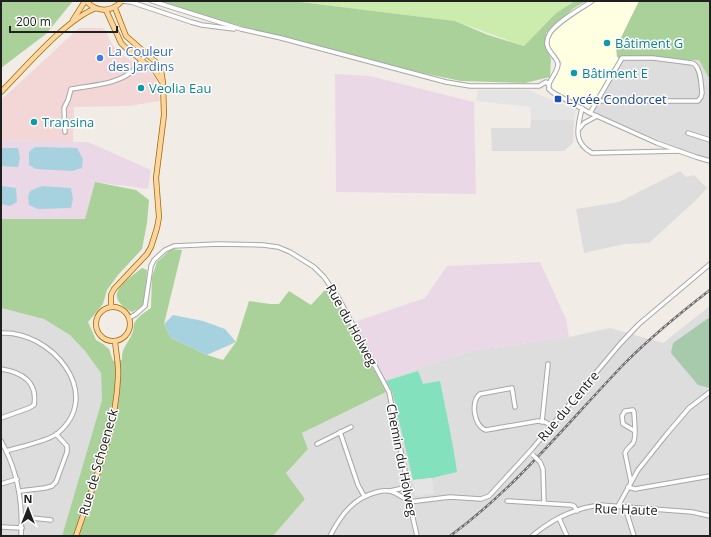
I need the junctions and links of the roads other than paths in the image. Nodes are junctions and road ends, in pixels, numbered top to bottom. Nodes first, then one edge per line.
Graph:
1 (86, 1) edge
2 (122, 1) edge
3 (152, 1) edge
4 (592, 1) edge
5 (96, 8) junction
6 (115, 8) junction
7 (106, 10) junction
8 (70, 24) junction
9 (241, 29) junction
10 (146, 54) junction
11 (142, 60) junction
12 (163, 83) junction
13 (549, 84) junction
14 (543, 88) junction
15 (549, 88) junction
16 (1, 92) edge
17 (597, 101) junction
18 (582, 108) junction
19 (590, 114) junction
20 (597, 116) junction
21 (578, 131) junction
22 (65, 132) dead end
23 (688, 133) dead end
24 (710, 140) edge
25 (657, 143) junction
26 (682, 151) junction
27 (656, 152) junction
28 (710, 161) edge
29 (710, 264) edge
30 (112, 307) junction
31 (129, 318) junction
32 (1, 333) edge
33 (115, 341) junction
34 (548, 364) dead end
35 (1, 369) edge
36 (384, 384) joint
37 (710, 392) edge
38 (515, 407) dead end
39 (1, 418) edge
40 (542, 422) junction
41 (351, 426) dead end
42 (552, 426) junction
43 (635, 431) junction
44 (340, 432) junction
45 (56, 434) junction
46 (2, 444) edge
47 (317, 444) dead end
48 (6, 451) junction
49 (529, 452) junction
50 (710, 476) edge
51 (17, 479) junction
52 (631, 482) junction
53 (1, 484) edge
54 (408, 487) junction
55 (628, 487) junction
56 (20, 491) junction
57 (390, 491) junction
58 (364, 496) junction
59 (409, 502) junction
60 (507, 502) dead end
61 (544, 503) junction
62 (618, 506) junction
63 (625, 507) junction
64 (577, 511) junction
65 (710, 516) edge
66 (22, 517) junction
67 (559, 518) junction
68 (51, 520) dead end
69 (1, 527) edge
70 (22, 528) junction
71 (21, 536) edge
72 (76, 536) edge
73 (330, 536) edge
74 (417, 536) edge
75 (532, 536) edge
76 (567, 536) edge
77 (634, 536) edge

1 - 5 main road
1 - 8 main road
2 - 6 main road
2 - 9 street
3 - 9 street
4 - 13 street
5 - 7 main road
5 - 8 main road
6 - 7 main road
6 - 10 main road
7 - 11 main road
8 - 16 main road
9 - 14 street
10 - 11 street
10 - 12 main road
11 - 12 main road
11 - 22 street
12 - 30 main road
13 - 14 street
13 - 15 street
14 - 15 street
15 - 18 street
17 - 17 street
17 - 19 street
18 - 19 street
18 - 21 street
19 - 20 street
20 - 21 street
20 - 25 street
21 - 27 street
23 - 24 street
25 - 26 street
25 - 27 street
26 - 27 street
26 - 28 street
29 - 42 street, Rue du Centre
30 - 31 main road
30 - 33 main road
31 - 33 main road
31 - 36 street, Rue du Holweg
32 - 45 street
33 - 72 main road, Rue de Schoeneck
34 - 40 street
35 - 39 street
36 - 54 street, Chemin du Holweg
37 - 52 street
38 - 40 street
40 - 42 street
41 - 44 street
42 - 49 street, Rue du Centre
43 - 43 street
43 - 52 street
44 - 47 street
44 - 58 street
45 - 48 street
45 - 56 street
46 - 48 street
48 - 51 street
49 - 59 street, Rue du Centre
49 - 61 street, bridge
50 - 55 street
51 - 53 street
51 - 56 street
52 - 55 street
54 - 57 street
54 - 59 street, Chemin du Holweg
55 - 62 street
56 - 66 street
57 - 58 street
57 - 59 street
58 - 73 street
59 - 74 street, Chemin du Holweg
60 - 61 street, Rue Haute
61 - 64 street, Rue Haute
62 - 63 street, Rue Haute
62 - 64 street, Rue Haute
63 - 65 street, Rue Haute
63 - 77 street
64 - 67 street
66 - 68 street
66 - 70 street
67 - 75 street
67 - 76 street
69 - 70 street
70 - 71 street

